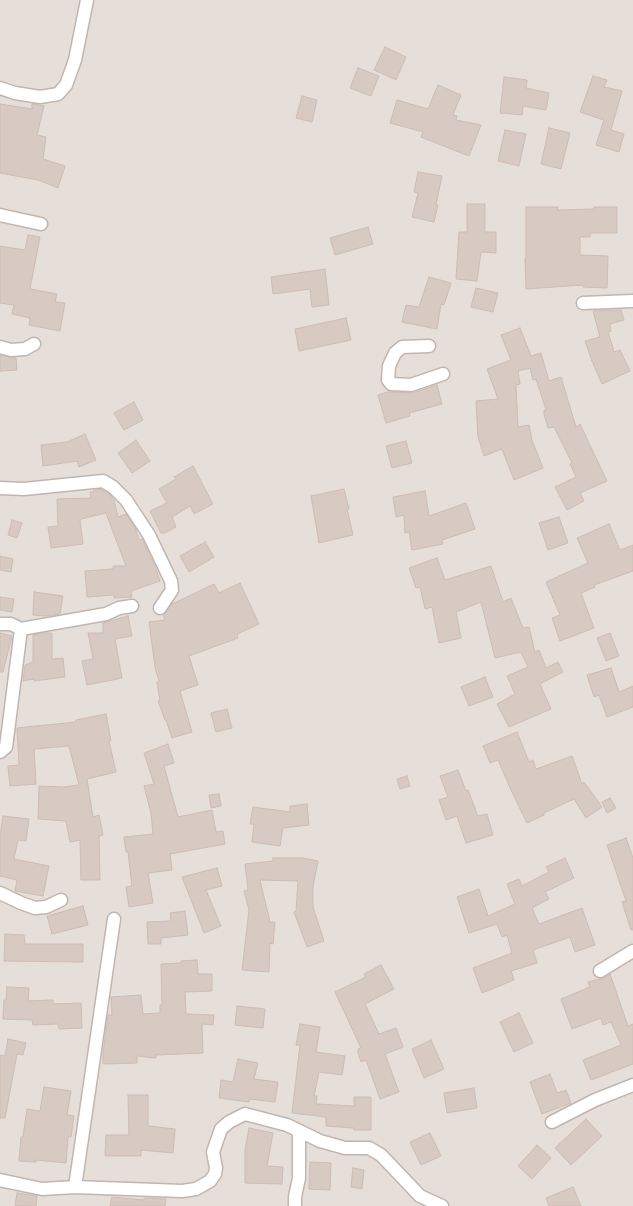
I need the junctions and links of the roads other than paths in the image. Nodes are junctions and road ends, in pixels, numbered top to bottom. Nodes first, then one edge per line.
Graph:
1 (87, 0) edge
2 (0, 88) edge
3 (0, 215) edge
4 (40, 224) dead end
5 (633, 300) edge
6 (583, 303) dead end
7 (34, 344) dead end
8 (429, 346) dead end
9 (0, 347) edge
10 (443, 374) dead end
11 (0, 488) edge
12 (132, 606) dead end
13 (160, 608) dead end
14 (0, 624) edge
15 (21, 629) junction
16 (0, 752) edge
17 (0, 893) edge
18 (61, 900) dead end
19 (114, 919) dead end
20 (633, 951) edge
21 (600, 971) dead end
22 (633, 1085) edge
23 (552, 1122) dead end
24 (299, 1132) junction
25 (0, 1180) edge
26 (76, 1187) junction
27 (295, 1206) edge
28 (442, 1206) edge

1 - 2 street
3 - 4 street
5 - 6 street
7 - 9 street
8 - 10 street
11 - 13 street
12 - 15 street
14 - 15 street
15 - 16 street
17 - 18 street
19 - 26 street
20 - 21 street
22 - 23 street
24 - 26 street
24 - 27 street
24 - 28 street
25 - 26 street

